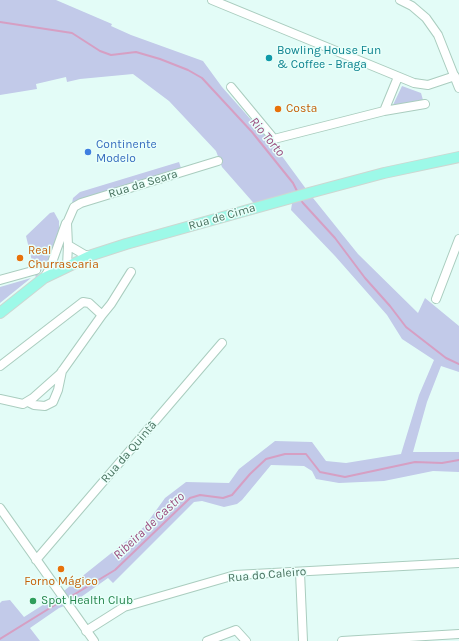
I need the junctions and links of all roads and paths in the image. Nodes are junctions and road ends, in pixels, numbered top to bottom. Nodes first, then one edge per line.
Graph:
1 (212, 0) edge
2 (400, 0) edge
3 (455, 76) junction
4 (398, 77) junction
5 (231, 87) dead end
6 (459, 88) edge
7 (425, 104) dead end
8 (384, 111) junction
9 (459, 157) edge
10 (218, 161) dead end
11 (67, 223) junction
12 (459, 239) edge
13 (68, 245) junction
14 (92, 256) junction
15 (66, 266) junction
16 (36, 270) dead end
17 (131, 272) dead end
18 (44, 278) junction
19 (0, 280) edge
20 (436, 299) dead end
21 (0, 313) edge
22 (102, 315) junction
23 (222, 343) dead end
24 (0, 366) edge
25 (62, 371) junction
26 (0, 399) edge
27 (28, 402) junction
28 (0, 508) edge
29 (36, 560) junction
30 (459, 563) edge
31 (300, 572) junction
32 (86, 631) junction
33 (459, 634) edge
34 (94, 641) edge
35 (208, 641) edge
36 (246, 641) edge
37 (302, 641) edge
38 (342, 641) edge

1 - 4 street
2 - 3 street
3 - 4 street
3 - 6 street
4 - 8 street
5 - 8 street
7 - 8 street
9 - 14 main road, Rua de Cima
10 - 11 street, Rua da Seara
11 - 13 street
11 - 18 street
12 - 20 street
13 - 14 street
13 - 15 street
14 - 15 main road, Rua de Cima
15 - 18 main road, Rua de Cima
16 - 19 street
17 - 22 street
18 - 21 main road, Rua de Cima
22 - 24 street
22 - 25 street
23 - 29 street, Rua da Quintã
25 - 27 street
25 - 27 street
26 - 27 street
28 - 29 street
29 - 32 street
30 - 31 street, Rua do Caleiro
31 - 32 street, Rua do Caleiro
31 - 37 street
32 - 34 street
33 - 38 street
35 - 36 street

